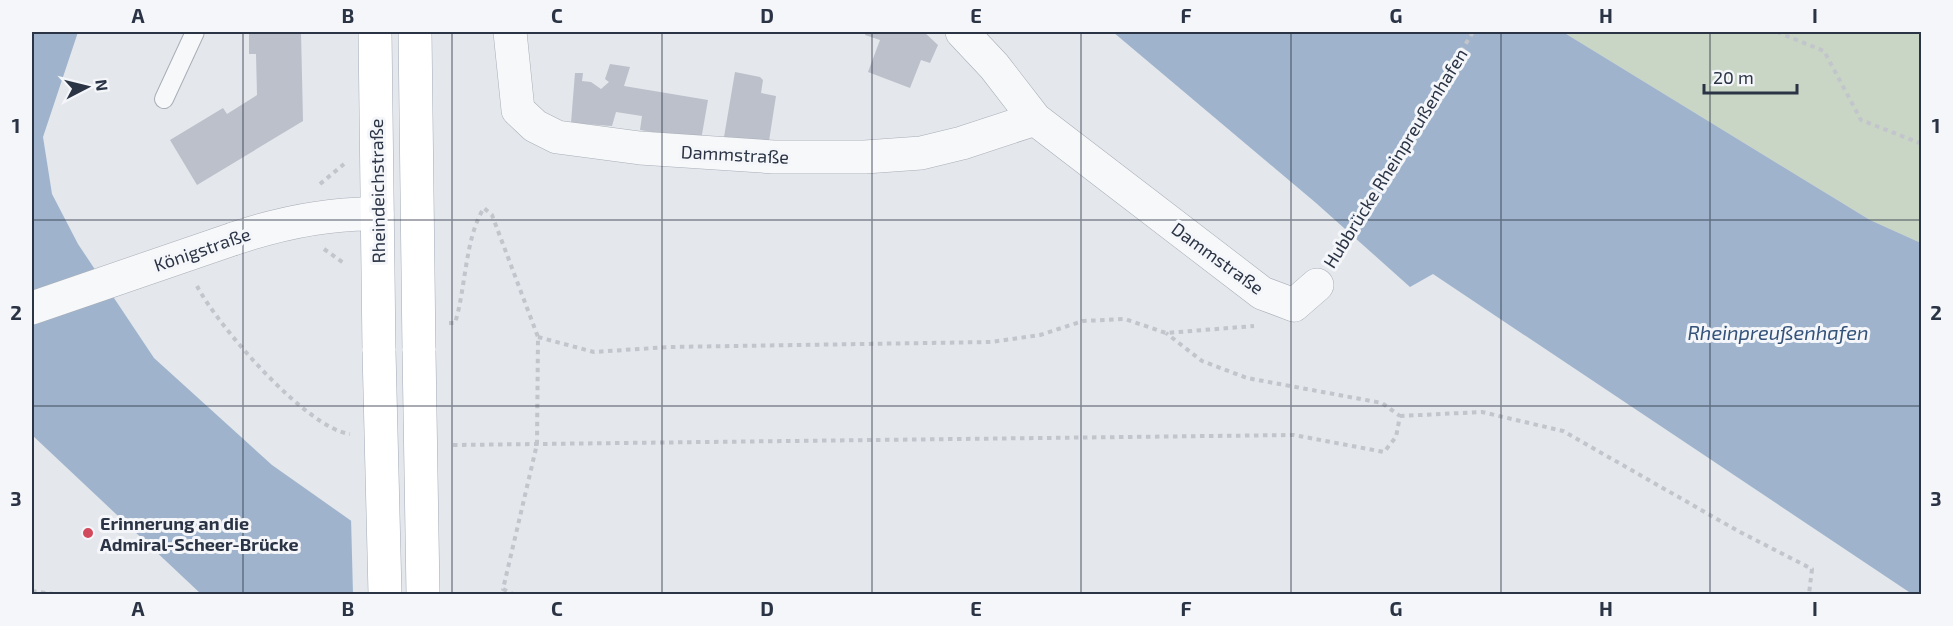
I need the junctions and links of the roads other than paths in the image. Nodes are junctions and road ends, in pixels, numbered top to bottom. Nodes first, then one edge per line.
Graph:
1 (195, 32) edge
2 (375, 32) edge
3 (415, 32) edge
4 (510, 32) edge
5 (962, 32) edge
6 (164, 99) dead end
7 (1035, 119) junction
8 (377, 214) junction
9 (1305, 295) road end
10 (32, 308) edge
11 (385, 594) edge
12 (423, 594) edge

1 - 6 lane
2 - 8 main road, Rheindeichstraße
3 - 12 main road, bridge
4 - 7 street, Dammstraße
5 - 7 street, Dammstraße
7 - 9 street, Dammstraße
8 - 10 street, Königstraße, bridge
8 - 11 main road, Rheindeichstraße, bridge

